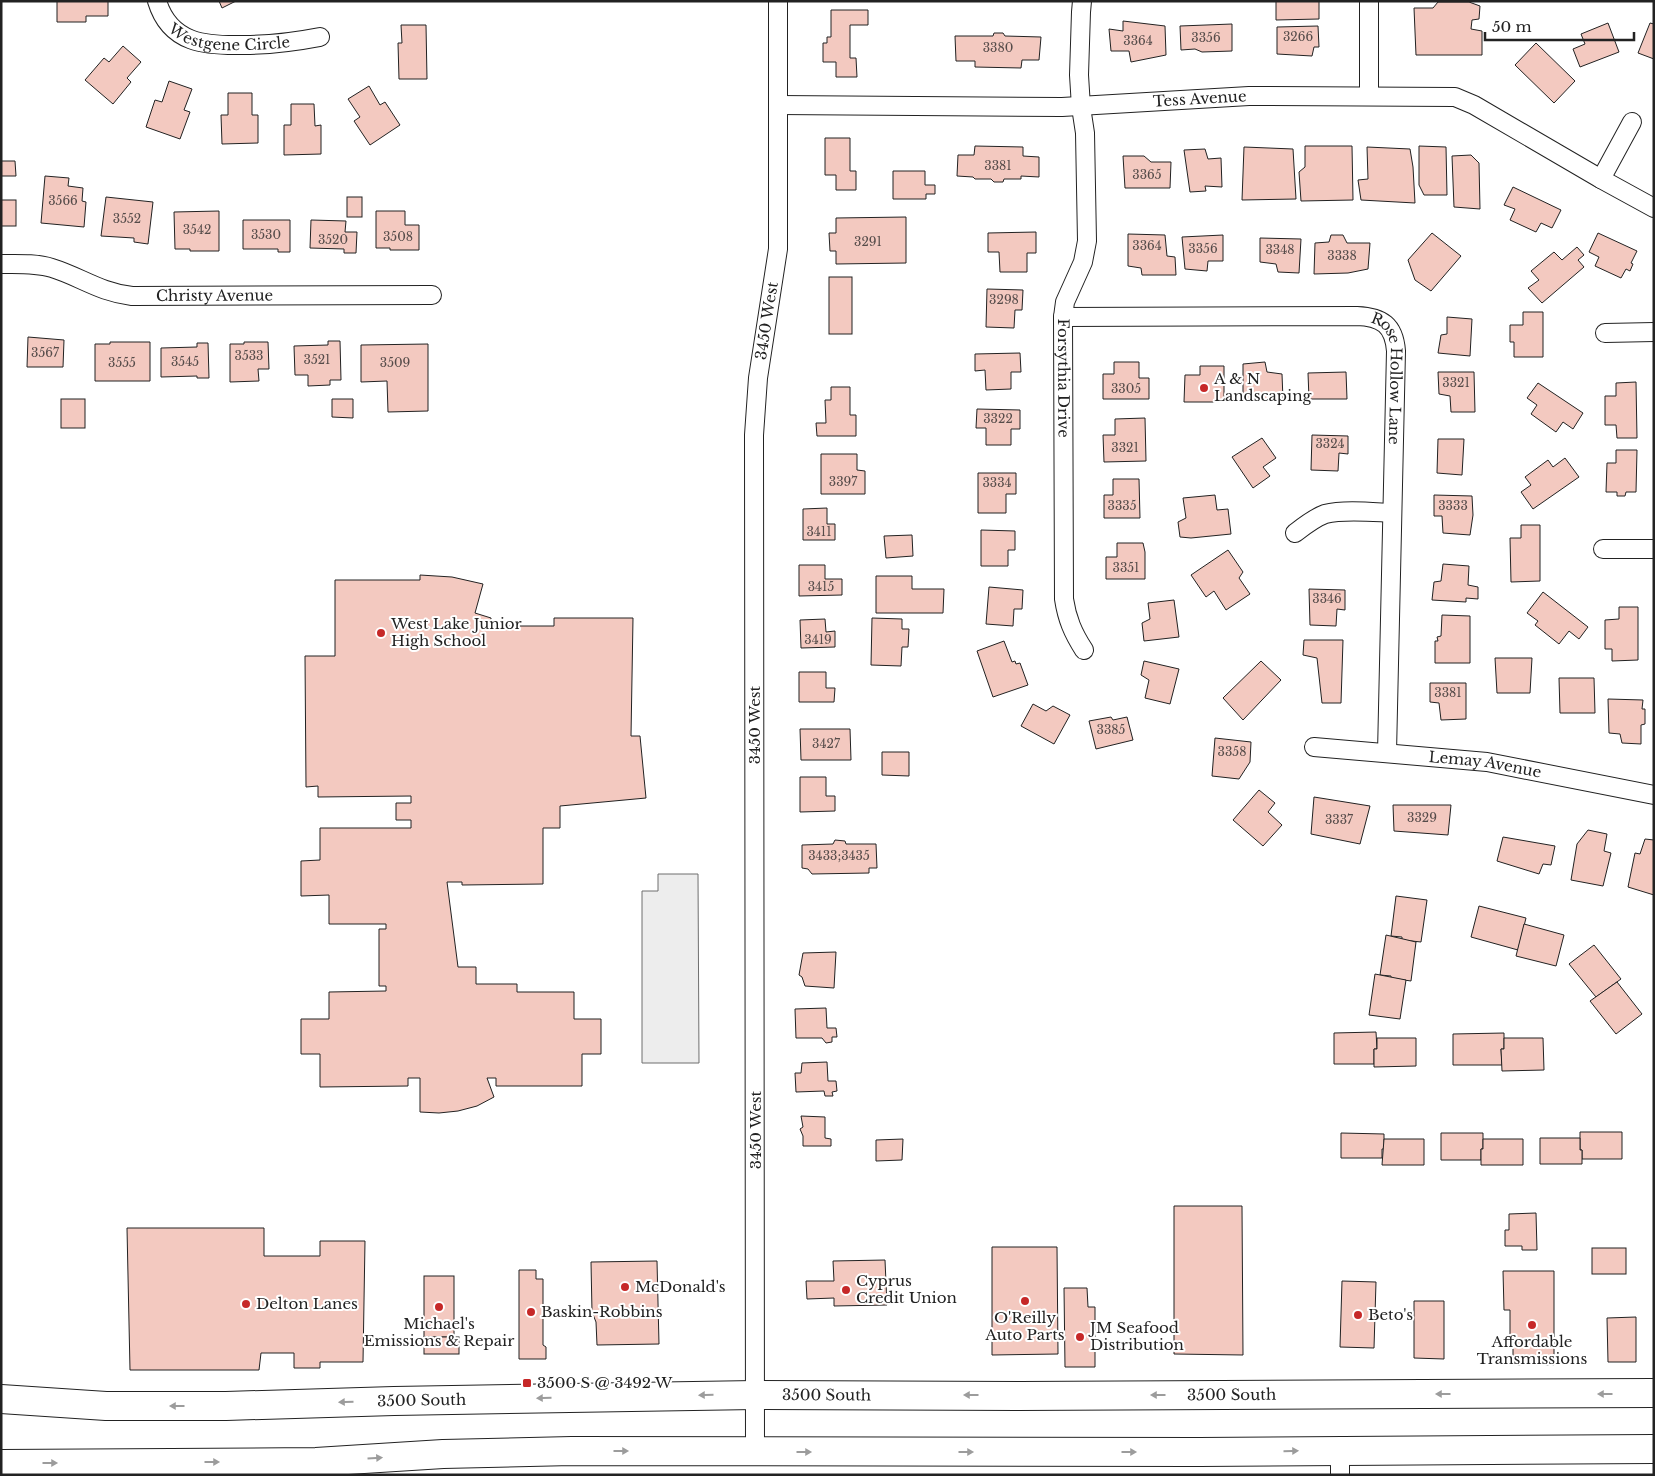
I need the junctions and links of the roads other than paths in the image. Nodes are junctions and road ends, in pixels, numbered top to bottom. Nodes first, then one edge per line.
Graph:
1 (157, 1) edge
2 (778, 1) edge
3 (1082, 1) edge
4 (1368, 1) edge
5 (320, 37) dead end
6 (1369, 96) junction
7 (778, 105) junction
8 (1081, 107) junction
9 (1632, 122) dead end
10 (1601, 179) junction
11 (1654, 208) edge
12 (1, 264) edge
13 (432, 296) dead end
14 (1063, 317) junction
15 (1654, 332) edge
16 (1605, 333) dead end
17 (1392, 513) junction
18 (1295, 532) dead end
19 (1603, 549) dead end
20 (1654, 549) edge
21 (1084, 650) dead end
22 (1314, 748) dead end
23 (1387, 753) junction
24 (1654, 795) edge
25 (1654, 1393) edge
26 (755, 1395) junction
27 (1, 1399) edge
28 (1654, 1449) edge
29 (755, 1451) junction
30 (1340, 1463) edge
31 (1, 1464) edge

1 - 5 street, Westgene Circle
2 - 7 street, 3450 West
3 - 8 street, Forsythia Drive
4 - 6 street
6 - 8 street, Tess Avenue
6 - 10 street, Tess Avenue
7 - 8 street, Tess Avenue
7 - 26 street, 3450 West
8 - 14 street, Forsythia Drive
9 - 10 street
10 - 11 street, Tess Avenue
12 - 13 street, Christy Avenue
14 - 17 street, Rose Hollow Lane
14 - 21 street, Forsythia Drive
15 - 16 street
17 - 18 street
17 - 23 street, Rose Hollow Lane
19 - 20 street
22 - 23 street, Lemay Avenue
23 - 24 street, Lemay Avenue
25 -> 26 main road, 3500 South
26 -> 27 main road, 3500 South
26 - 29 street, 3450 West
28 - 30 main road
29 -> 30 main road
31 -> 29 main road

